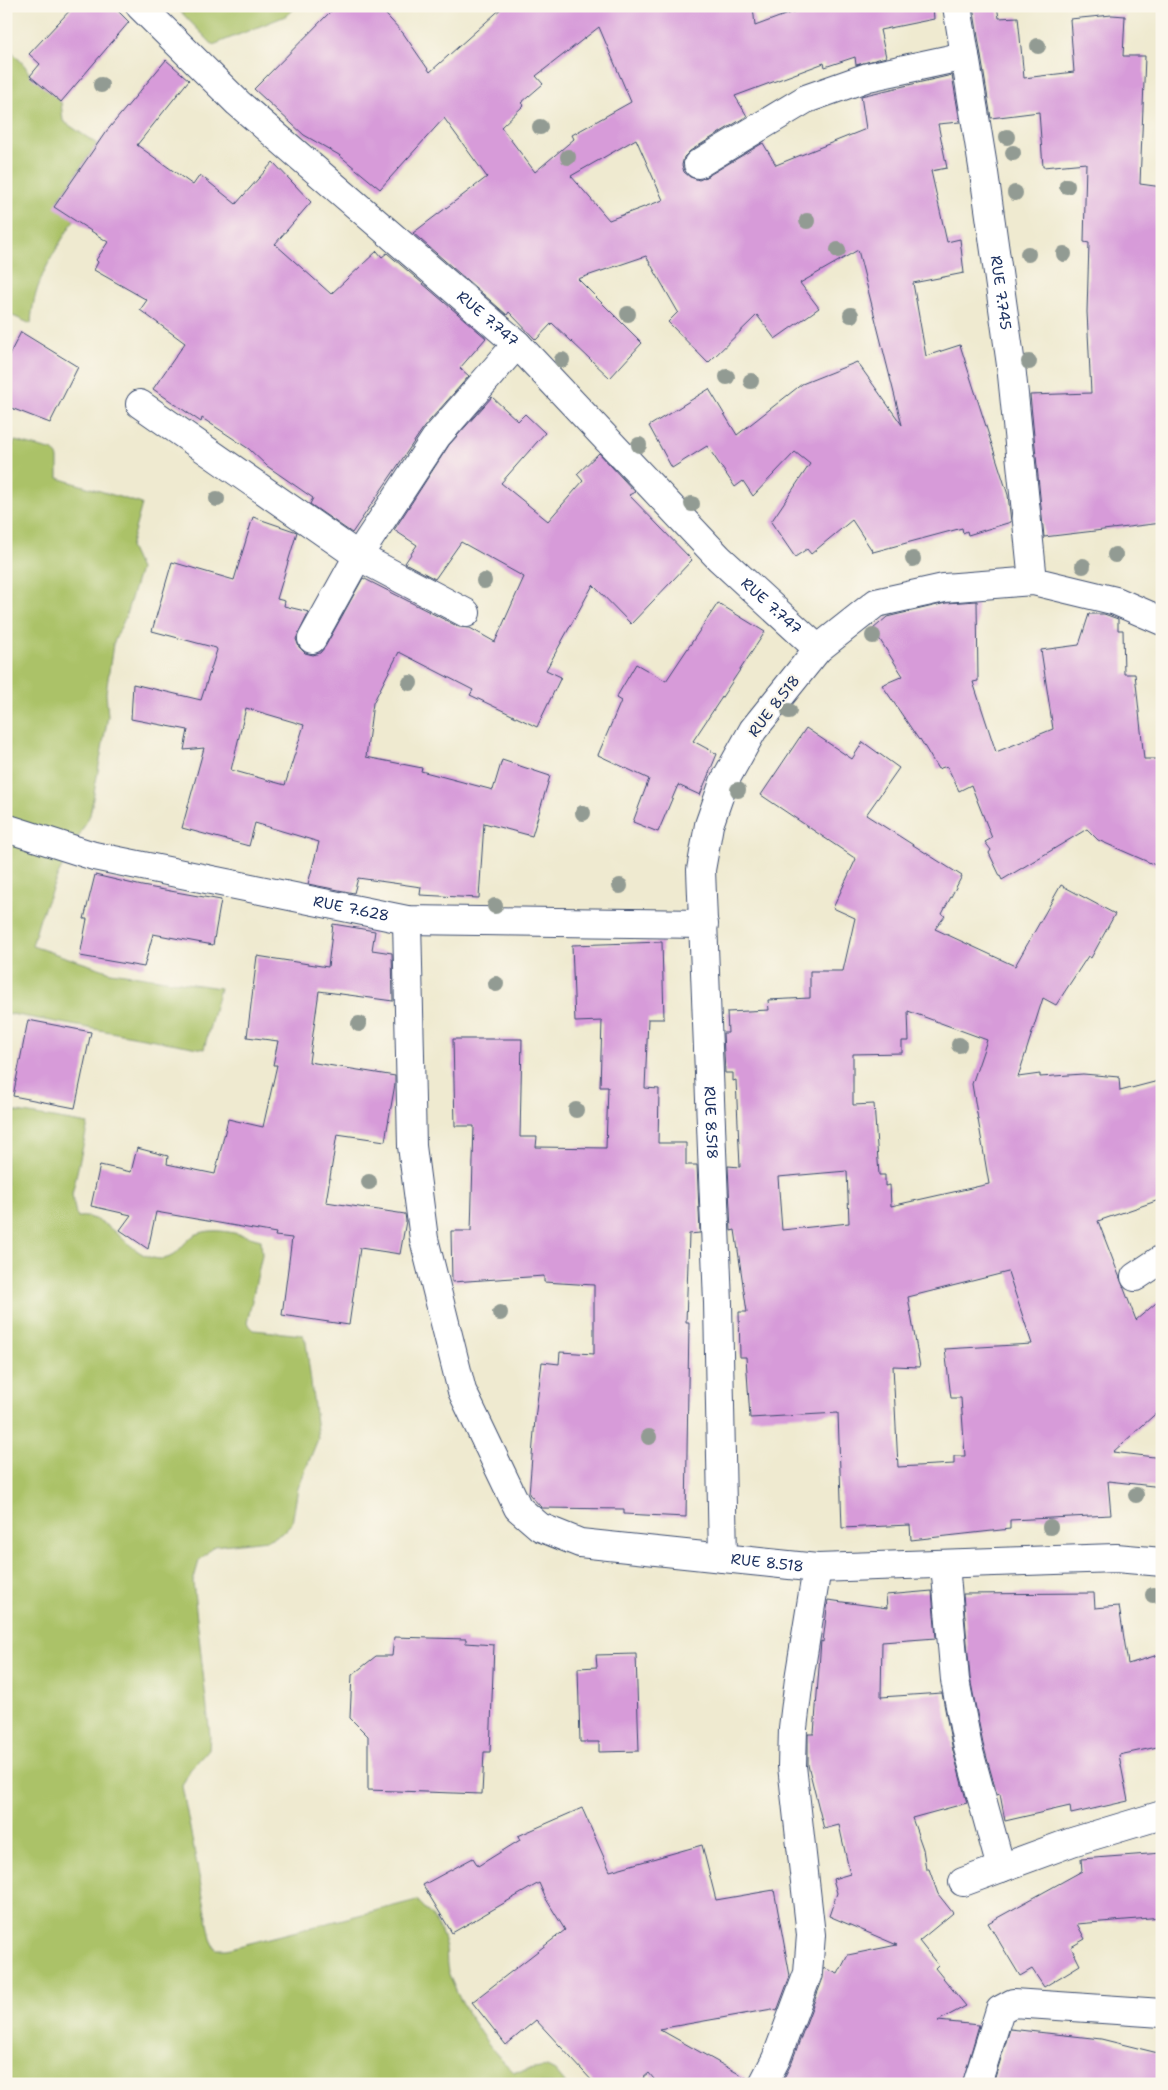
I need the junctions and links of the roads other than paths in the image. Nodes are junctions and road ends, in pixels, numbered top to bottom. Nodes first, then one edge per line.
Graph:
1 (140, 6) edge
2 (956, 6) edge
3 (965, 56) junction
4 (698, 164) dead end
5 (517, 344) junction
6 (140, 404) dead end
7 (358, 556) junction
8 (1033, 581) junction
9 (466, 613) dead end
10 (1162, 621) edge
11 (312, 639) dead end
12 (818, 649) junction
13 (6, 828) edge
14 (407, 920) junction
15 (704, 924) junction
16 (1162, 1259) edge
17 (1135, 1276) dead end
18 (723, 1558) junction
19 (1162, 1562) edge
20 (945, 1564) junction
21 (817, 1568) junction
22 (1162, 1814) edge
23 (1001, 1868) junction
24 (962, 1882) dead end
25 (1162, 2013) edge
26 (763, 2084) edge
27 (977, 2084) edge

1 - 5 street, RUE 7.747
2 - 3 street, RUE 7.745
3 - 4 street
3 - 8 street, RUE 7.745
5 - 7 street
5 - 12 street, RUE 7.747
6 - 7 street
7 - 9 street
7 - 11 street
8 - 10 street, RUE 8.518
8 - 12 street, RUE 8.518
12 - 15 street, RUE 8.518
13 - 14 street, RUE 7.628
14 - 15 street, RUE 7.628
14 - 18 street
15 - 18 street, RUE 8.518
16 - 17 street
18 - 21 street, RUE 8.518
19 - 20 street, RUE 8.518
20 - 21 street, RUE 8.518
20 - 23 street
21 - 26 street
22 - 23 street
23 - 24 street
25 - 27 street

